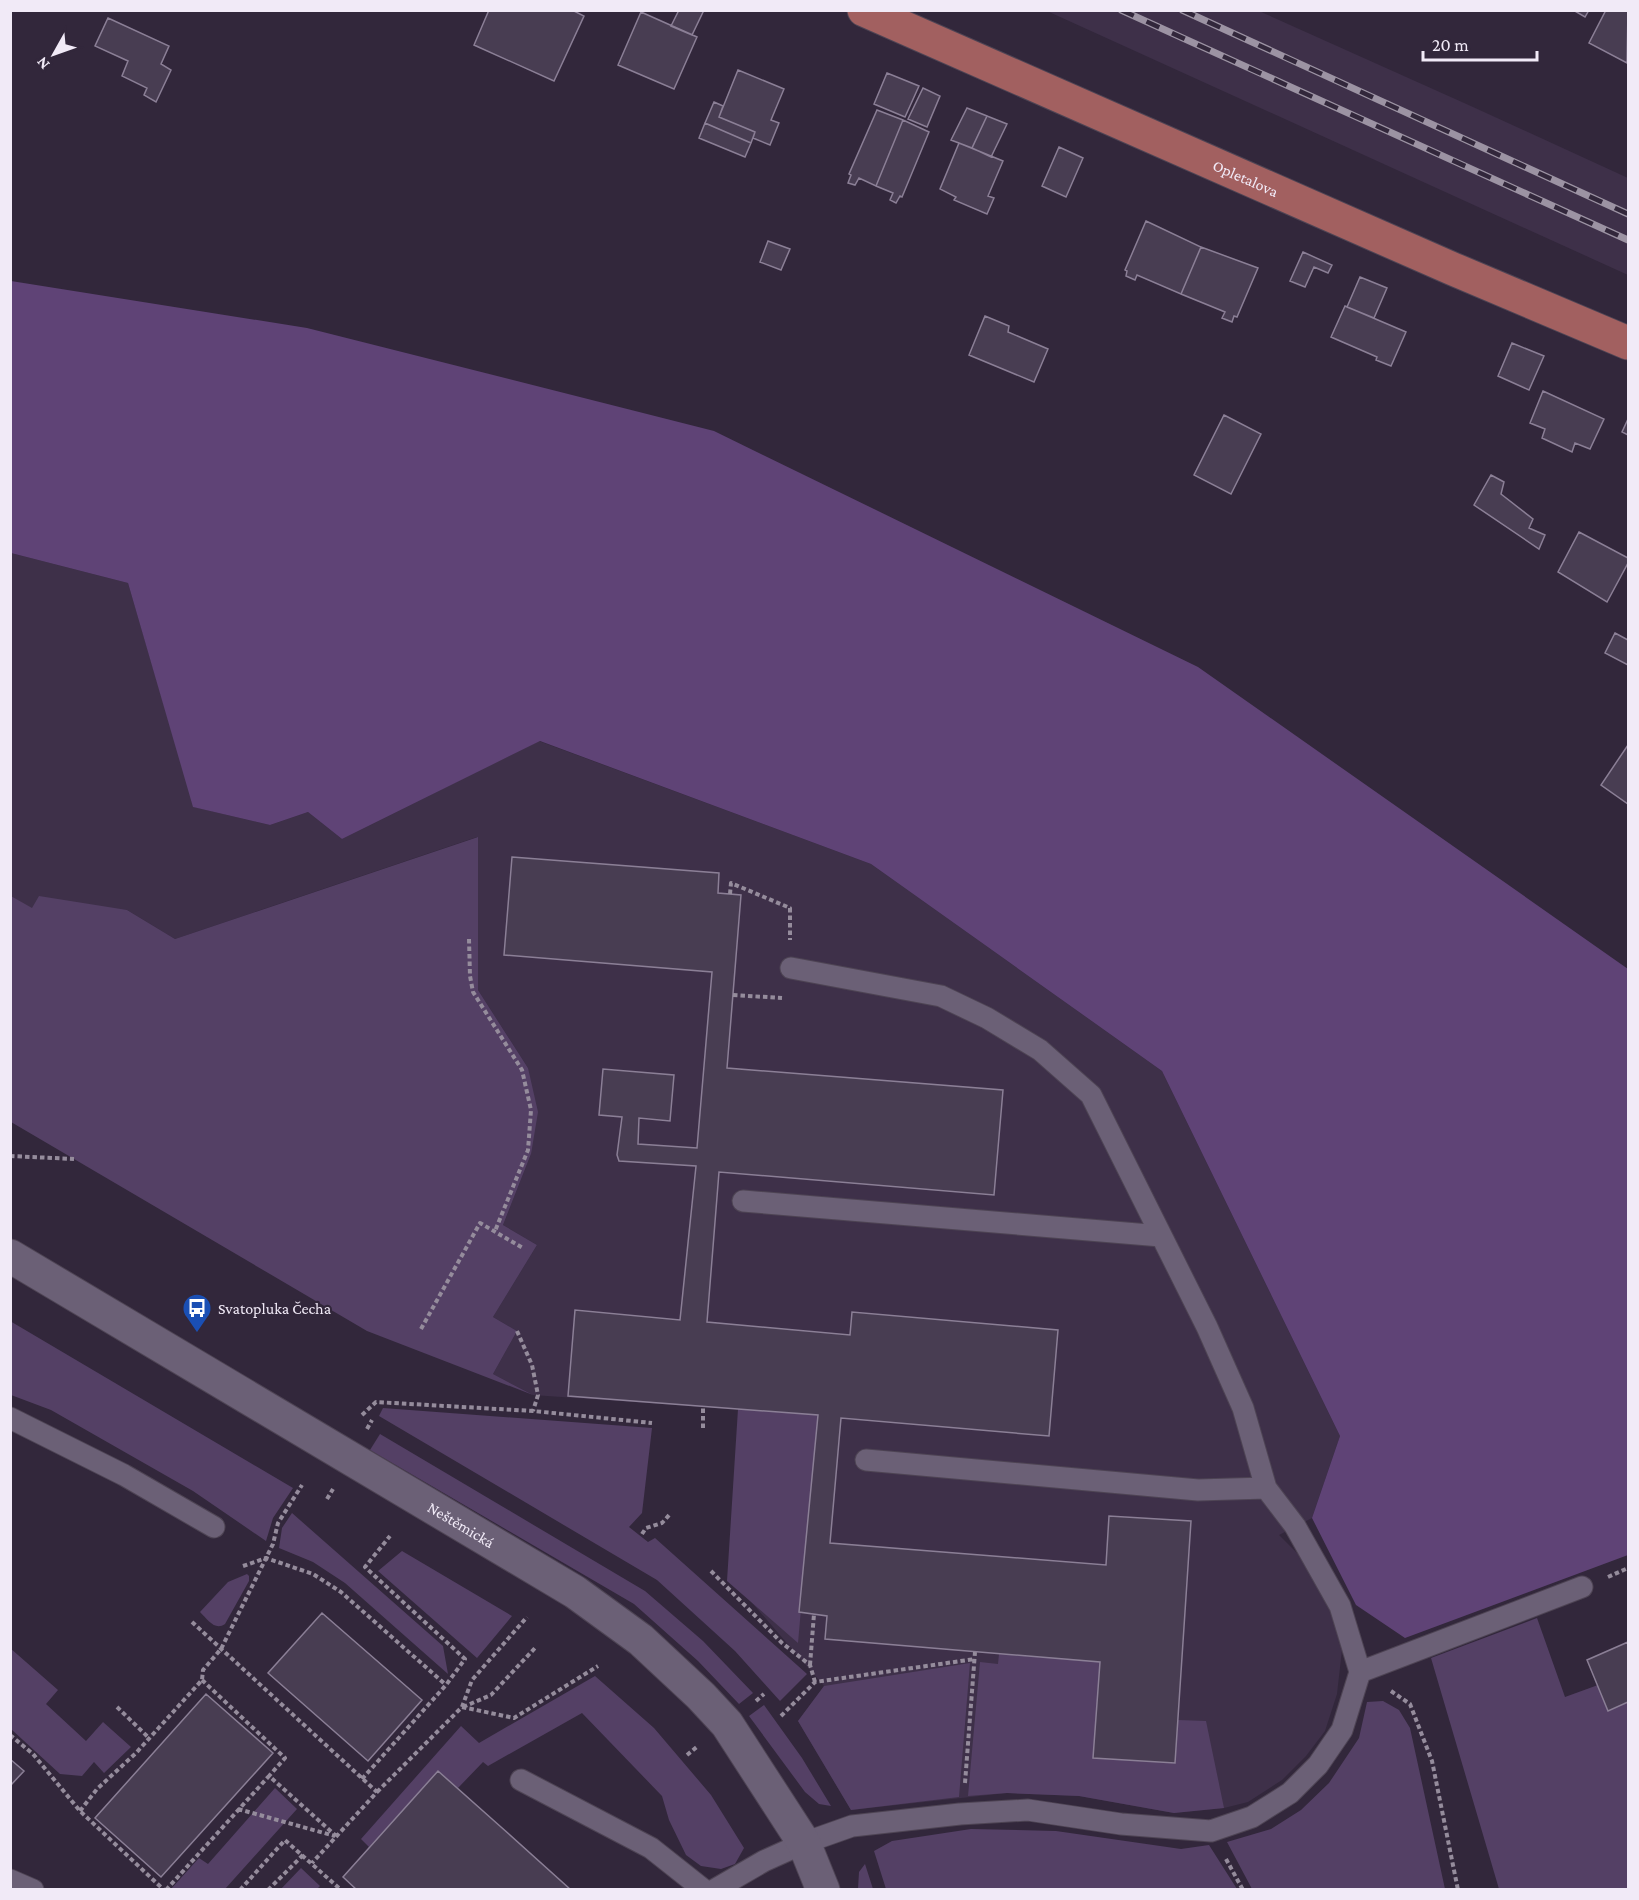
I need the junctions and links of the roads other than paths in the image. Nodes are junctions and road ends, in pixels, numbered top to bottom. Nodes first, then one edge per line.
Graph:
1 (864, 10) edge
2 (1629, 343) edge
3 (790, 969) dead end
4 (743, 1200) dead end
5 (1161, 1236) junction
6 (10, 1256) edge
7 (10, 1418) edge
8 (866, 1460) dead end
9 (1266, 1488) junction
10 (214, 1527) dead end
11 (1582, 1587) dead end
12 (1360, 1672) junction
13 (521, 1780) dead end
14 (804, 1843) junction
15 (10, 1880) edge
16 (33, 1890) edge
17 (704, 1890) edge
18 (714, 1890) edge
19 (823, 1890) edge

1 - 2 main road, Opletalova
3 - 5 lane
4 - 5 lane
5 - 9 lane
6 - 14 street, Neštěmická
7 - 10 lane
8 - 9 lane
9 - 12 lane
11 - 12 lane
12 - 14 lane
13 - 17 lane
14 - 18 lane
14 - 19 street, Neštěmická
15 - 16 lane

